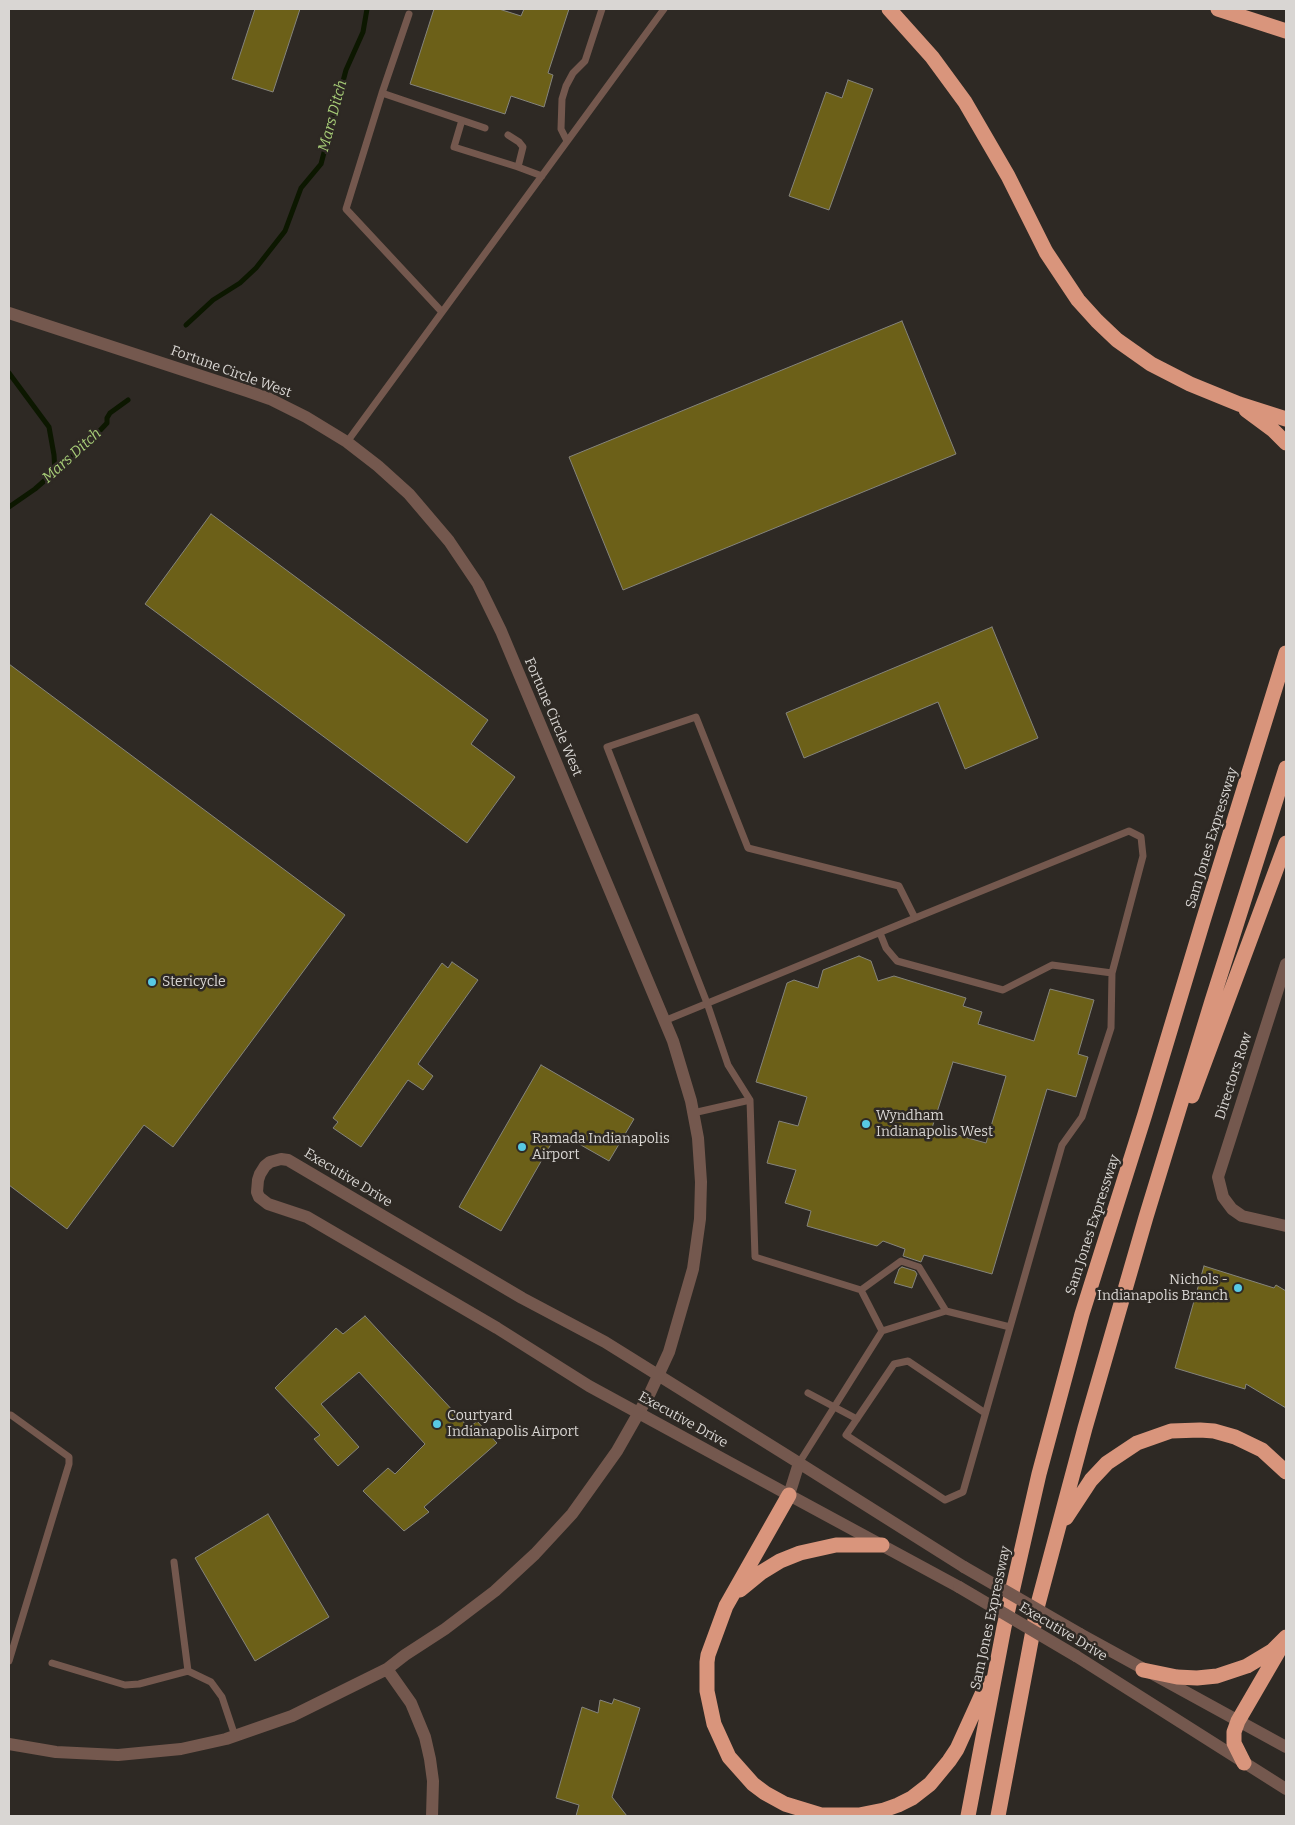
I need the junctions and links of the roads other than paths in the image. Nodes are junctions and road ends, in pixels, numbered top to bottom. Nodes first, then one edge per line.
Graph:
1 (602, 9) edge
2 (664, 9) edge
3 (889, 9) edge
4 (1218, 9) edge
5 (409, 14) dead end
6 (1286, 31) edge
7 (382, 94) junction
8 (462, 120) junction
9 (485, 128) dead end
10 (508, 135) dead end
11 (567, 141) junction
12 (518, 167) junction
13 (542, 176) junction
14 (9, 312) edge
15 (442, 312) junction
16 (1239, 404) junction
17 (1286, 419) edge
18 (347, 442) junction
19 (1286, 443) edge
20 (1286, 653) edge
21 (1286, 768) edge
22 (1286, 843) edge
23 (914, 918) junction
24 (880, 932) junction
25 (1286, 969) edge
26 (1112, 972) junction
27 (707, 1003) junction
28 (664, 1021) junction
29 (750, 1100) junction
30 (693, 1113) junction
31 (1146, 1217) junction
32 (1286, 1226) edge
33 (861, 1290) junction
34 (946, 1311) junction
35 (1010, 1327) junction
36 (882, 1331) junction
37 (659, 1376) junction
38 (808, 1393) dead end
39 (834, 1406) junction
40 (985, 1413) junction
41 (639, 1414) junction
42 (9, 1415) edge
43 (857, 1419) junction
44 (799, 1463) junction
45 (1286, 1472) edge
46 (789, 1495) junction
47 (1060, 1528) junction
48 (882, 1545) junction
49 (174, 1562) dead end
50 (726, 1606) junction
51 (1286, 1637) edge
52 (9, 1661) edge
53 (52, 1663) dead end
54 (996, 1664) junction
55 (387, 1669) junction
56 (1143, 1670) junction
57 (188, 1671) junction
58 (1238, 1721) junction
59 (236, 1736) junction
60 (9, 1744) edge
61 (1286, 1747) edge
62 (1244, 1763) junction
63 (1286, 1789) edge
64 (432, 1816) edge
65 (968, 1816) edge
66 (998, 1816) edge

1 - 11 lane
2 - 11 lane
3 - 16 highway
4 - 6 highway
5 - 7 lane
7 - 8 lane
7 - 15 lane
8 - 9 lane
8 - 12 lane
10 - 12 lane
11 - 13 lane
12 - 13 lane
13 - 15 lane
14 - 18 street, Fortune Circle West
15 - 18 lane
16 - 17 highway
16 - 19 highway
18 - 28 street, Fortune Circle West
20 - 54 highway, Sam Jones Expressway
21 - 31 highway
22 - 31 highway
23 - 24 lane
23 - 26 lane
23 - 27 lane
24 - 26 lane
24 - 27 lane
25 - 32 street, Directors Row
26 - 35 lane
27 - 28 lane
27 - 29 lane
28 - 30 street, Fortune Circle West
29 - 30 lane
29 - 33 lane
30 - 37 street, Fortune Circle West
31 - 47 highway
33 - 34 lane
33 - 36 lane
34 - 35 lane
34 - 36 lane
35 - 40 lane
36 - 39 lane
37 - 41 street, Fortune Circle West
37 - 41 street, Executive Drive
37 - 44 street, Executive Drive
38 - 39 lane
39 - 43 lane
39 - 44 lane
40 - 43 lane
40 - 43 lane
41 - 46 street, Executive Drive
41 - 55 street, Fortune Circle West
42 - 52 lane
44 - 46 street
44 - 56 street, Executive Drive, bridge
45 - 47 highway
46 - 48 street, Executive Drive
46 - 50 highway
47 - 66 highway
48 - 50 highway
48 - 62 street, Executive Drive, bridge
49 - 57 lane
50 - 54 highway
51 - 56 highway
51 - 58 highway
53 - 57 lane
54 - 65 highway, Sam Jones Expressway
55 - 59 street, Fortune Circle West
55 - 64 street
56 - 58 street, Executive Drive
57 - 59 lane
58 - 61 street, Executive Drive
58 - 62 highway
59 - 60 street, Fortune Circle West
62 - 63 street, Executive Drive

